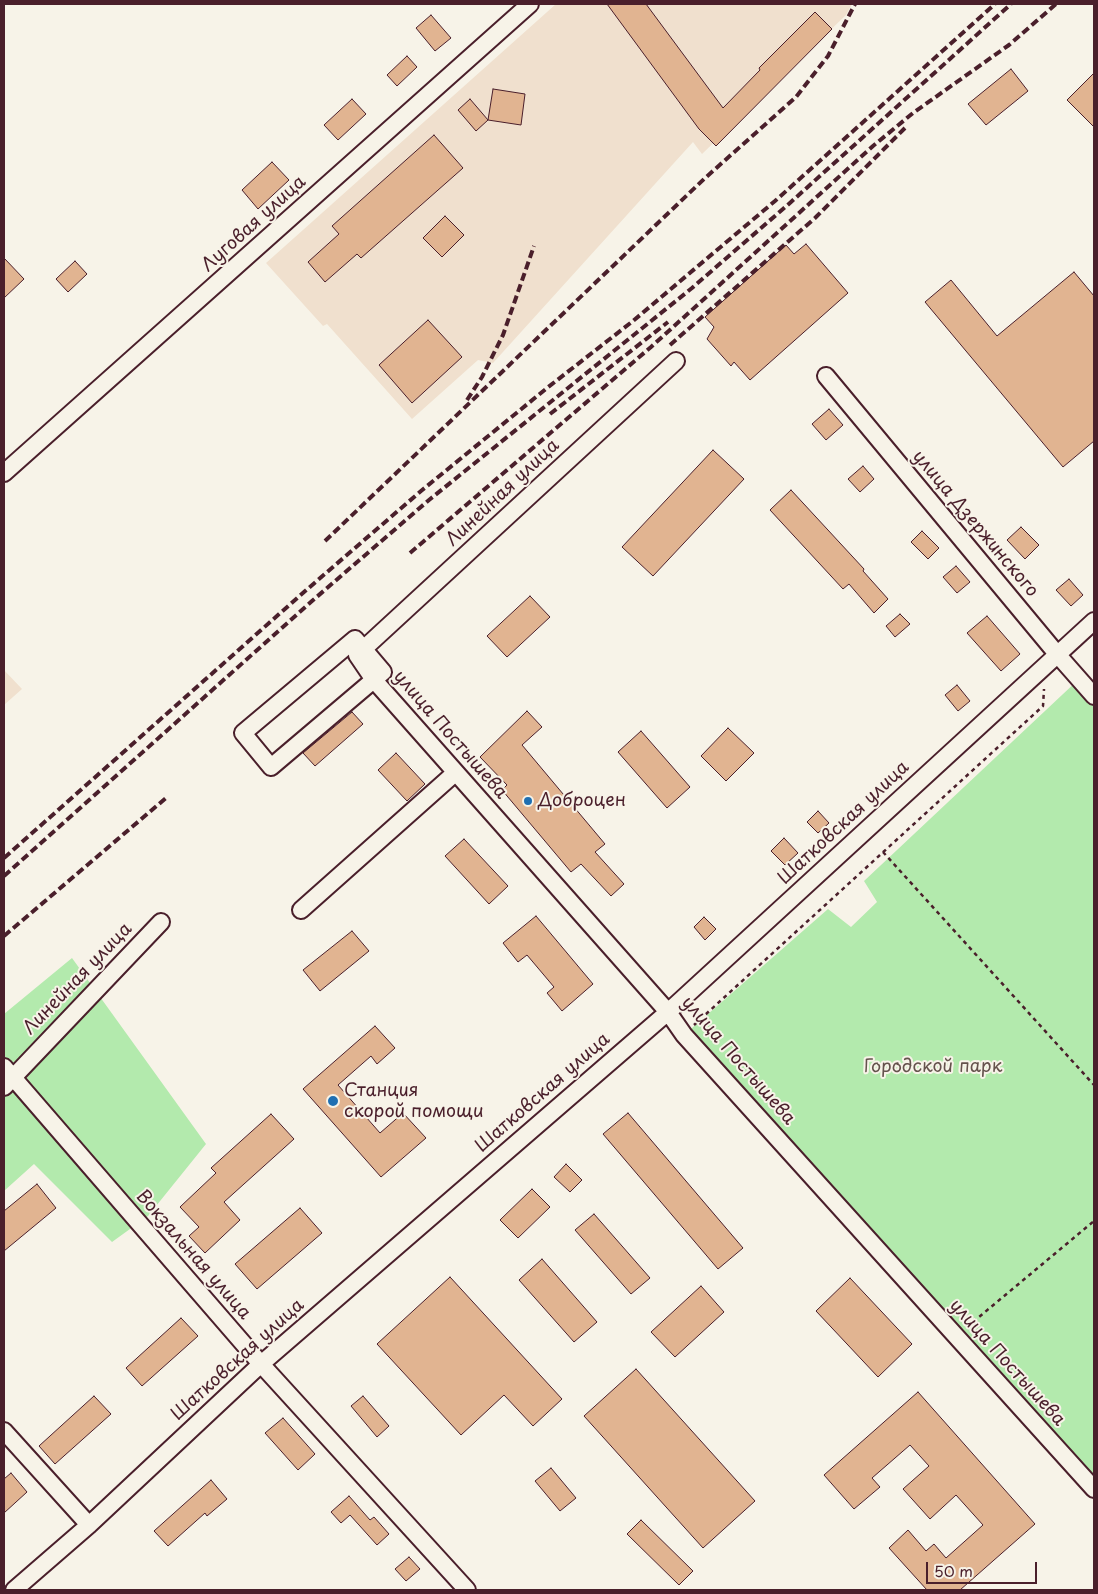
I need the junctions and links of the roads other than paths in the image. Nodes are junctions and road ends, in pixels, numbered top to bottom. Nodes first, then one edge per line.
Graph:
1 (530, 4) edge
2 (676, 361) dead end
3 (826, 376) dead end
4 (4, 472) edge
5 (1094, 621) edge
6 (360, 652) junction
7 (1050, 660) junction
8 (374, 680) junction
9 (1094, 696) edge
10 (455, 773) junction
11 (301, 910) dead end
12 (161, 922) dead end
13 (668, 1012) junction
14 (7, 1077) edge
15 (261, 1364) junction
16 (4, 1431) edge
17 (1094, 1489) edge
18 (89, 1525) junction
19 (14, 1590) edge
20 (468, 1590) edge

1 - 4 street, Луговая улица
2 - 6 street, Линейная улица
3 - 7 street, улица Дзержинского
5 - 7 street, Шатковская улица
6 - 8 street, улица Постышева
6 - 8 street
7 - 9 street, улица Дзержинского
7 - 13 street, Шатковская улица
8 - 10 street, улица Постышева
10 - 11 street
10 - 13 street, улица Постышева
12 - 14 street, Линейная улица
13 - 15 street, Шатковская улица
13 - 17 street, улица Постышева
14 - 15 street, Вокзальная улица
15 - 18 street, Шатковская улица
15 - 20 street, Вокзальная улица
16 - 18 street
18 - 19 street, Шатковская улица

